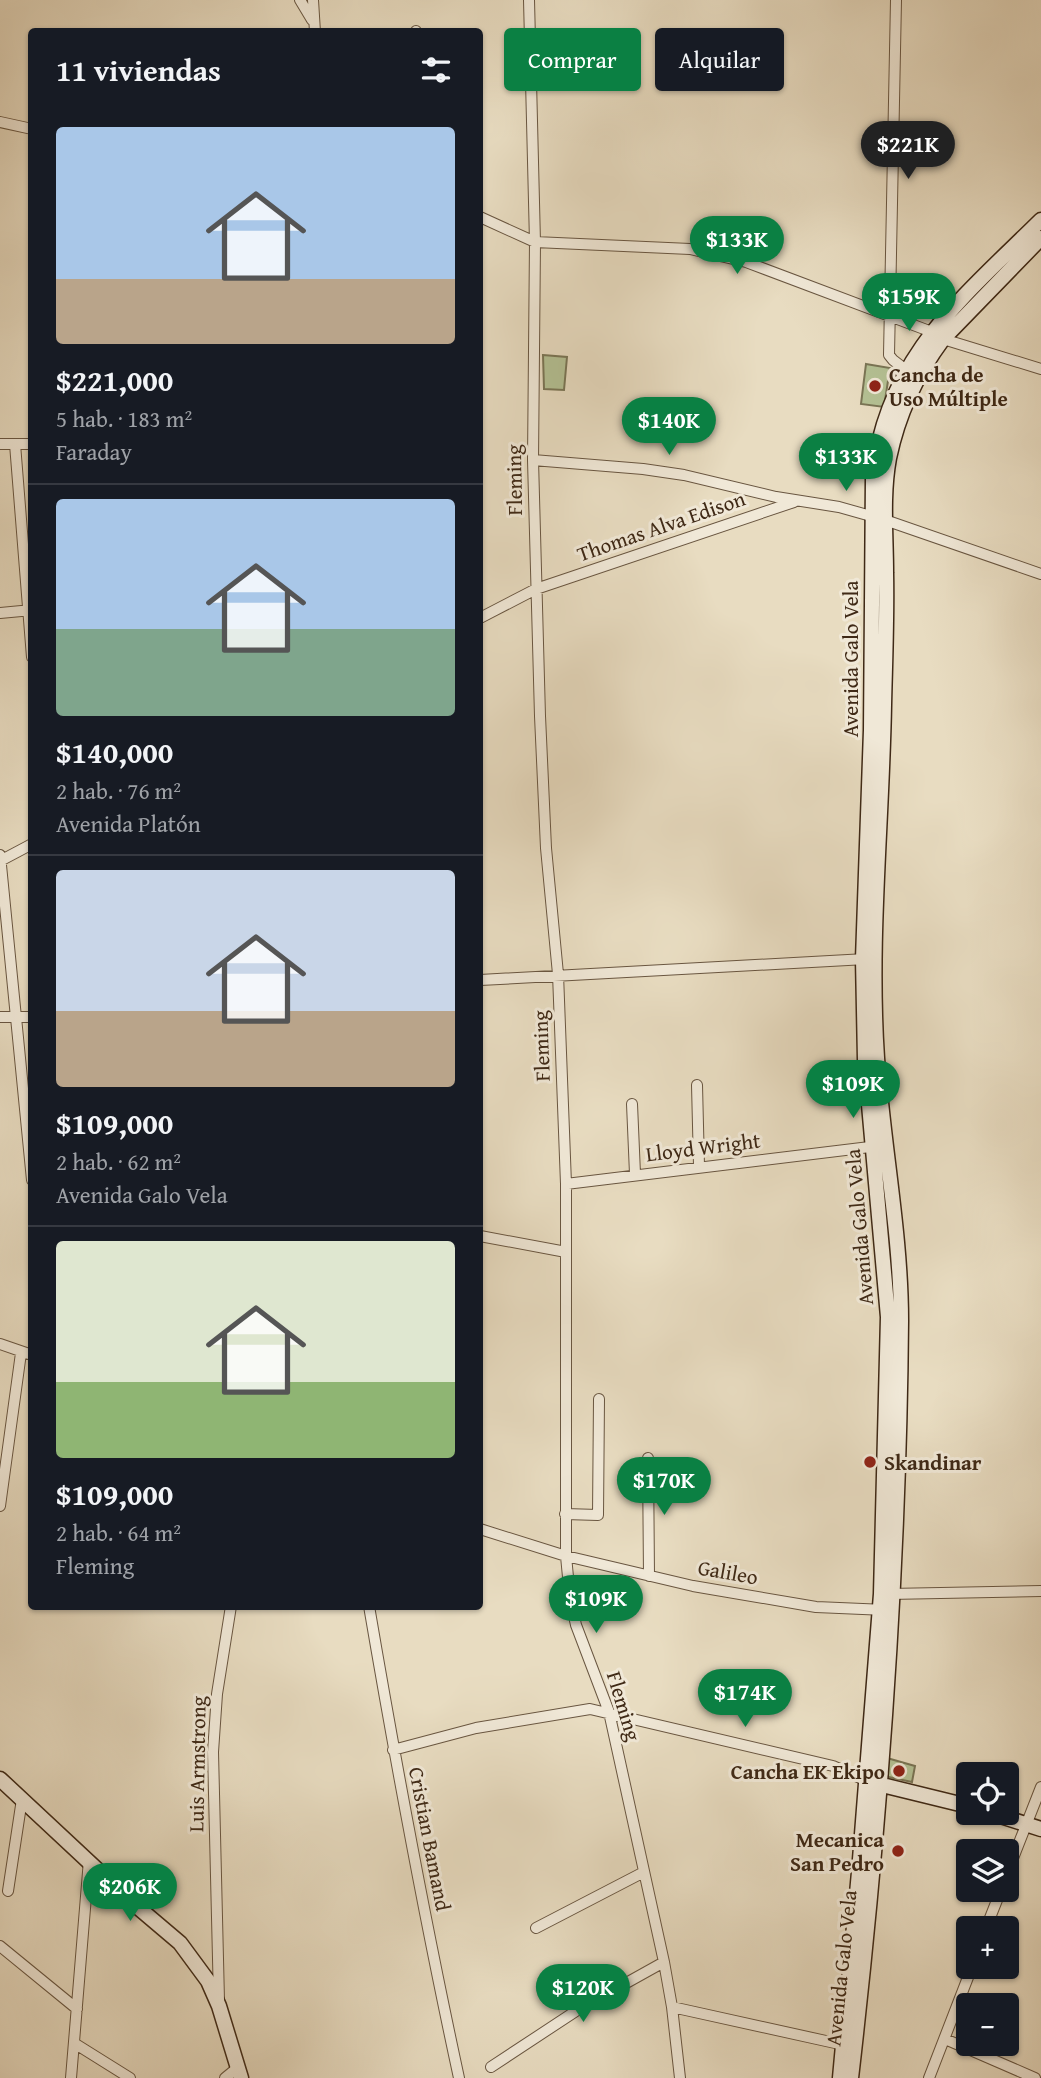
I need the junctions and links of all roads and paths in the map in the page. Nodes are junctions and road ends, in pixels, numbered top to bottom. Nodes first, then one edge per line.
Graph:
1 (300, 0) edge
2 (313, 0) edge
3 (529, 0) edge
4 (896, 0) edge
5 (315, 27) edge
6 (0, 122) edge
7 (28, 128) edge
8 (483, 218) edge
9 (1041, 220) edge
10 (1041, 238) edge
11 (535, 242) junction
12 (890, 317) junction
13 (938, 336) junction
14 (1041, 369) edge
15 (906, 370) junction
16 (0, 444) edge
17 (15, 444) junction
18 (28, 444) edge
19 (533, 460) junction
20 (798, 500) junction
21 (879, 518) junction
22 (1041, 574) edge
23 (28, 589) edge
24 (536, 589) junction
25 (28, 611) edge
26 (0, 613) edge
27 (483, 616) edge
28 (28, 846) edge
29 (0, 855) edge
30 (0, 861) edge
31 (868, 959) junction
32 (558, 974) junction
33 (483, 980) edge
34 (0, 1017) edge
35 (28, 1017) edge
36 (16, 1018) junction
37 (697, 1085) dead end
38 (632, 1104) dead end
39 (28, 1145) edge
40 (880, 1146) junction
41 (699, 1166) junction
42 (635, 1174) junction
43 (566, 1184) junction
44 (483, 1237) edge
45 (566, 1252) junction
46 (0, 1344) edge
47 (26, 1354) edge
48 (599, 1399) dead end
49 (649, 1458) dead end
50 (0, 1506) edge
51 (565, 1514) junction
52 (483, 1530) edge
53 (566, 1556) junction
54 (649, 1576) junction
55 (1041, 1591) edge
56 (887, 1602) junction
57 (230, 1610) edge
58 (370, 1610) edge
59 (610, 1712) junction
60 (393, 1750) junction
61 (0, 1779) edge
62 (873, 1783) junction
63 (1041, 1787) edge
64 (22, 1798) junction
65 (956, 1803) edge
66 (1019, 1822) edge
67 (1026, 1824) junction
68 (1041, 1829) edge
69 (1019, 1842) edge
70 (89, 1860) junction
71 (644, 1872) junction
72 (8, 1891) dead end
73 (536, 1928) dead end
74 (0, 1946) edge
75 (664, 1962) junction
76 (968, 1979) edge
77 (219, 2006) junction
78 (672, 2007) junction
79 (77, 2009) junction
80 (945, 2039) junction
81 (74, 2043) junction
82 (844, 2045) junction
83 (491, 2067) dead end
84 (234, 2075) edge
85 (71, 2078) edge
86 (130, 2078) edge
87 (459, 2078) edge
88 (680, 2078) edge
89 (840, 2078) edge
90 (850, 2078) edge
91 (929, 2078) edge
92 (1035, 2078) edge

1 - 5 street
2 - 5 street
3 - 11 street, Fleming
4 - 12 street
6 - 7 street
8 - 11 street
9 - 13 main road, Avenida Galo Vela
10 - 13 main road, Avenida Galo Vela
11 - 12 street
11 - 19 street, Fleming
12 - 13 street
12 - 15 street
13 - 14 street
13 - 15 main road, Avenida Galo Vela
13 - 21 main road, Avenida Galo Vela
15 - 21 main road, Avenida Galo Vela
16 - 17 street
17 - 18 street
17 - 23 street
19 - 20 street
19 - 24 street, Fleming
20 - 21 street
20 - 24 street, Thomas Alva Edison
21 - 22 street
21 - 31 main road, Avenida Galo Vela
24 - 27 street, Thomas Alva Edison
24 - 32 street, Fleming
25 - 26 street
28 - 30 street
29 - 30 street
30 - 36 street
31 - 32 street
31 - 40 main road, Avenida Galo Vela
32 - 33 street
32 - 43 street, Fleming
34 - 36 street
35 - 36 street
36 - 39 street
37 - 41 street
38 - 42 street
40 - 41 street, Lloyd Wright
40 - 56 main road, Avenida Galo Vela
41 - 42 street, Lloyd Wright
42 - 43 street, Lloyd Wright
43 - 45 street, Fleming
44 - 45 street
45 - 51 street, Fleming
46 - 47 street
47 - 50 street
48 - 51 street
49 - 54 street
51 - 53 street, Fleming
52 - 53 street, Galileo
53 - 54 street, Galileo
53 - 59 street, Fleming
54 - 56 street, Galileo
55 - 56 street, Galileo
56 - 62 main road, Avenida Galo Vela
57 - 77 street, Luis Armstrong
58 - 60 street, Cristian Bamand
59 - 60 street
59 - 62 street
59 - 71 street, Fleming
60 - 87 street, Cristian Bamand
61 - 64 main road
62 - 65 main road
62 - 82 main road, Avenida Galo Vela
62 - 90 main road, Avenida Galo Vela
63 - 67 street
64 - 70 main road
64 - 72 street
66 - 67 main road
67 - 68 main road
67 - 69 street
70 - 77 main road
70 - 79 street
71 - 73 street
71 - 75 street, Fleming
74 - 79 street
75 - 78 street, Fleming
75 - 83 street
76 - 80 street
77 - 84 main road
78 - 82 street
78 - 88 street, Fleming
79 - 81 street
80 - 91 street
80 - 92 street
81 - 85 street
81 - 86 street
82 - 89 main road, Avenida Galo Vela

